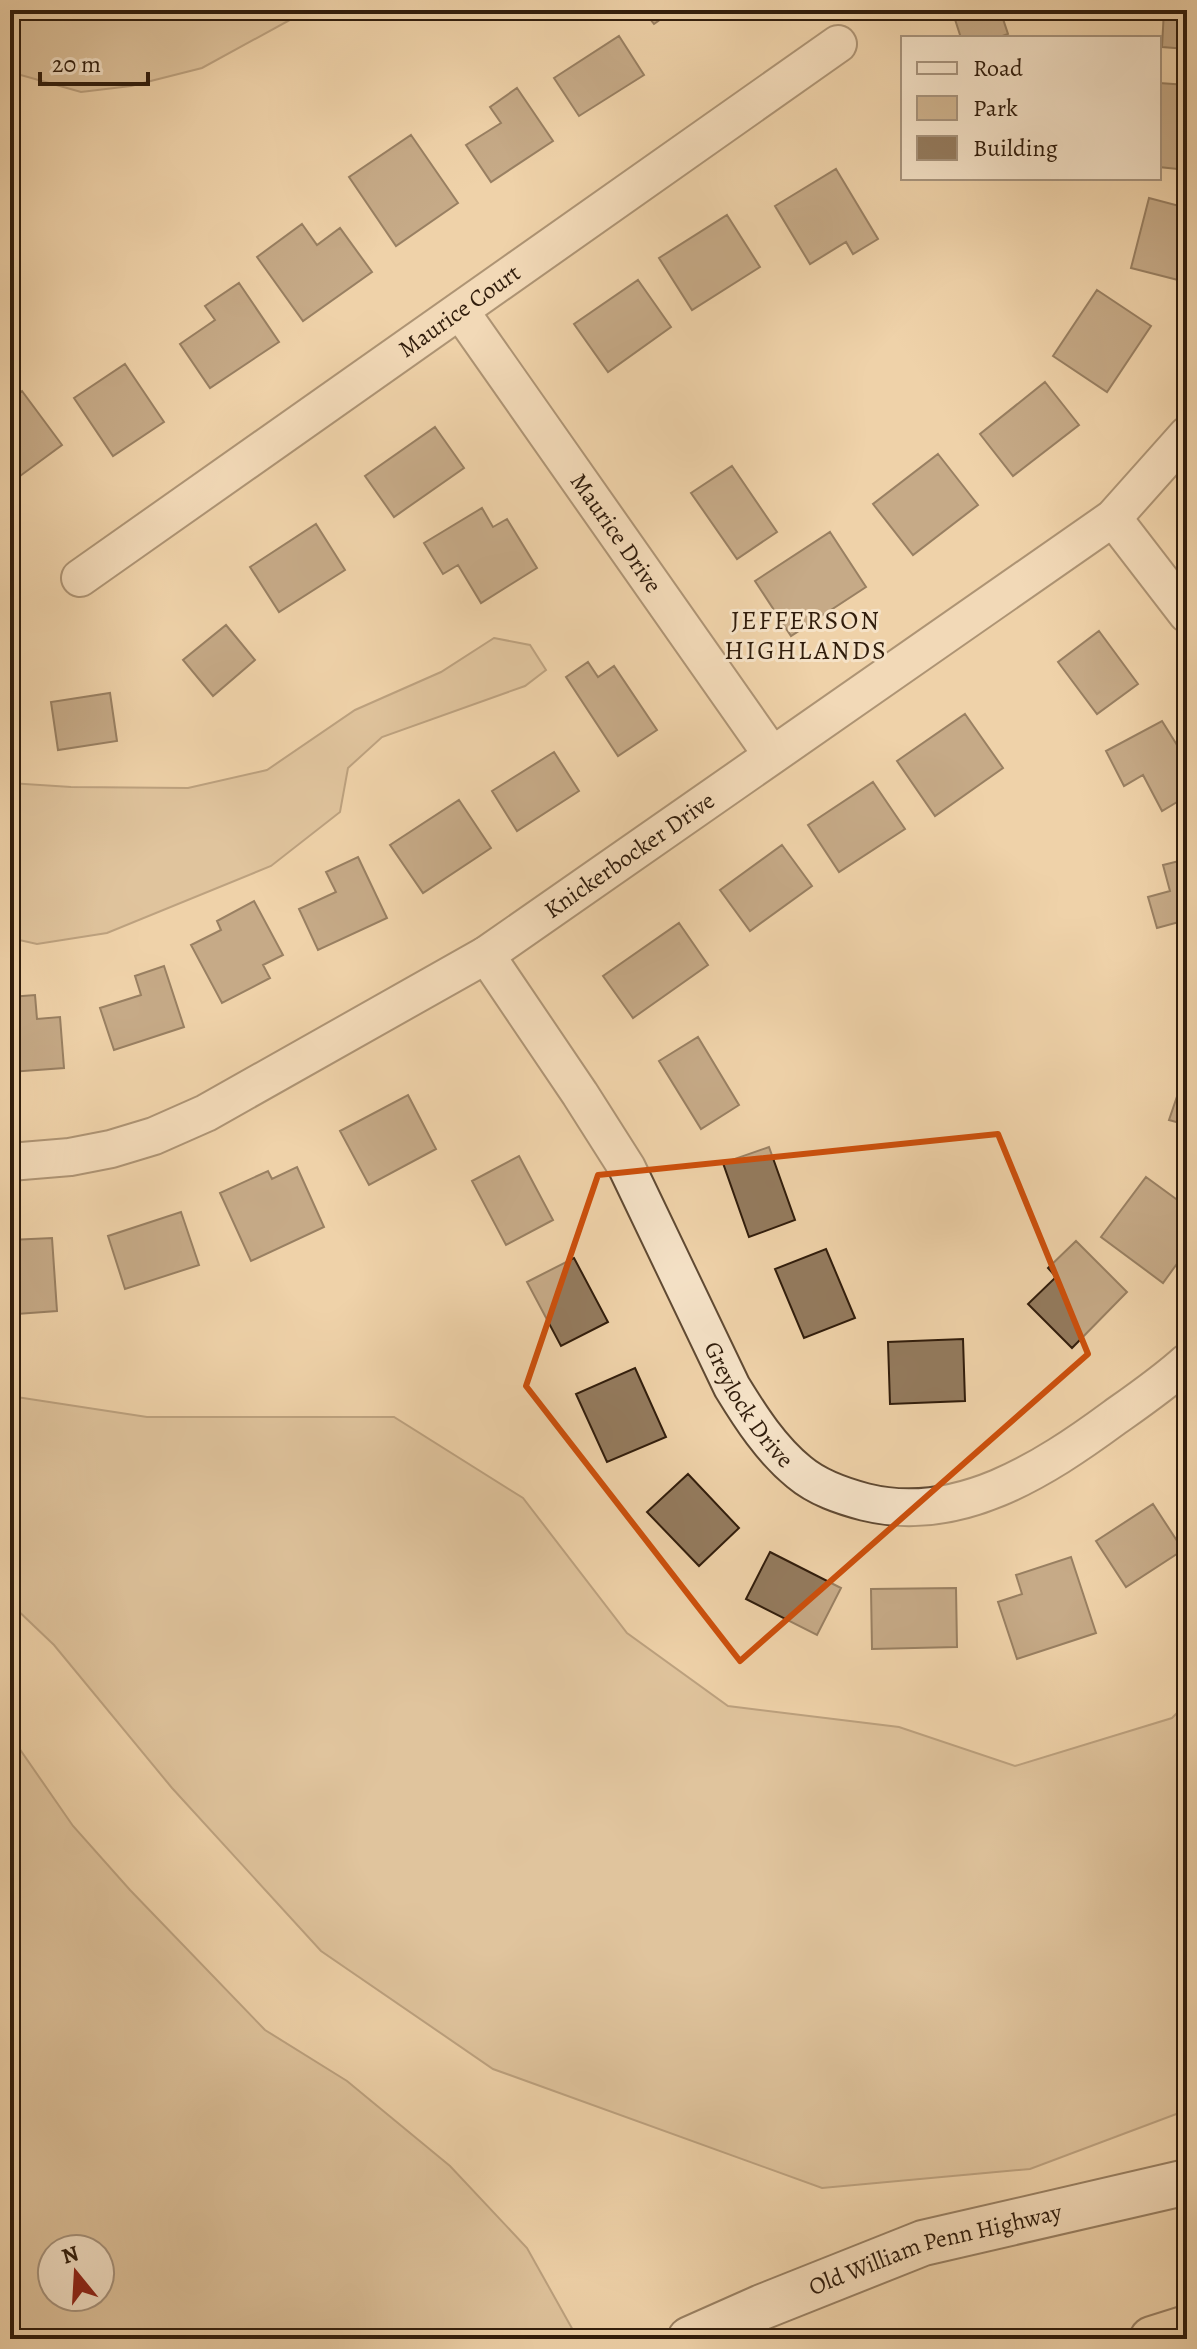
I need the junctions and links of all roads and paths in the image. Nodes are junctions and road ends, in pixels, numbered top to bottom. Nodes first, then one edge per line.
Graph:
1 (838, 44) dead end
2 (461, 312) junction
3 (1187, 435) edge
4 (1113, 518) junction
5 (80, 578) dead end
6 (1187, 614) edge
7 (772, 755) junction
8 (486, 955) junction
9 (10, 1162) edge
10 (1187, 1362) edge
11 (1187, 2182) edge
12 (1187, 2328) edge
13 (690, 2339) edge
14 (1152, 2339) edge

1 - 2 street, Maurice Court
2 - 5 street, Maurice Court
2 - 7 street, Maurice Drive
3 - 4 street, Knickerbocker Drive
4 - 6 street
4 - 7 street, Knickerbocker Drive
7 - 8 street, Knickerbocker Drive
8 - 9 street, Knickerbocker Drive
8 - 10 street, Greylock Drive
11 - 13 main road, Old William Penn Highway
12 - 14 highway

